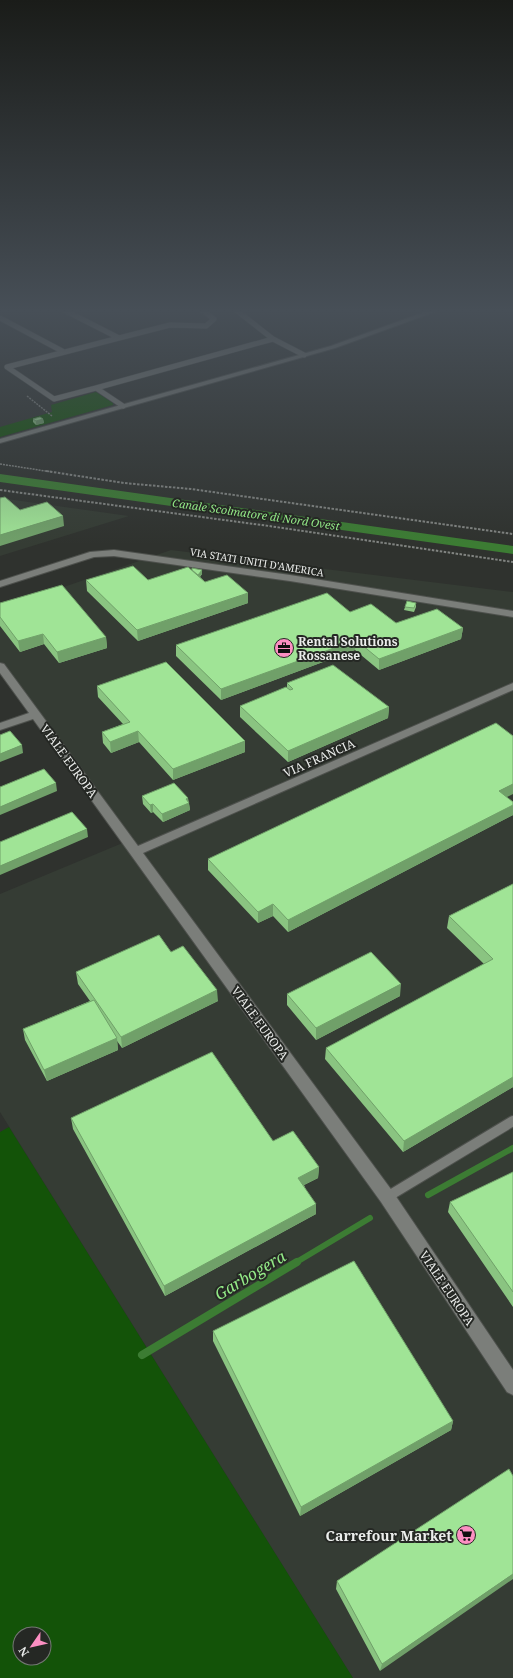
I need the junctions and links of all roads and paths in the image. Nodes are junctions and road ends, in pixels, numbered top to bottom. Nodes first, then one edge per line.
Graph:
1 (38, 388) edge
2 (95, 388) edge
3 (96, 388) edge
4 (186, 388) edge
5 (25, 394) dead end
6 (123, 406) junction
7 (64, 423) junction
8 (0, 441) edge
9 (0, 464) edge
10 (0, 490) edge
11 (513, 534) edge
12 (513, 562) edge
13 (0, 584) edge
14 (513, 614) edge
15 (0, 666) edge
16 (513, 686) edge
17 (36, 714) junction
18 (0, 727) edge
19 (135, 852) junction
20 (513, 1121) edge
21 (387, 1198) junction
22 (513, 1386) edge

1 - 2 lane
3 - 6 lane
4 - 6 street
5 - 7 path
6 - 7 street
7 - 8 street
9 - 11 path
10 - 12 path
13 - 14 street, VIA STATI UNITI D'AMERICA
15 - 17 street, VIALE EUROPA
16 - 19 street, VIA FRANCIA
17 - 18 street
17 - 19 street, VIALE EUROPA
19 - 21 street, VIALE EUROPA
20 - 21 lane
21 - 22 street, VIALE EUROPA

